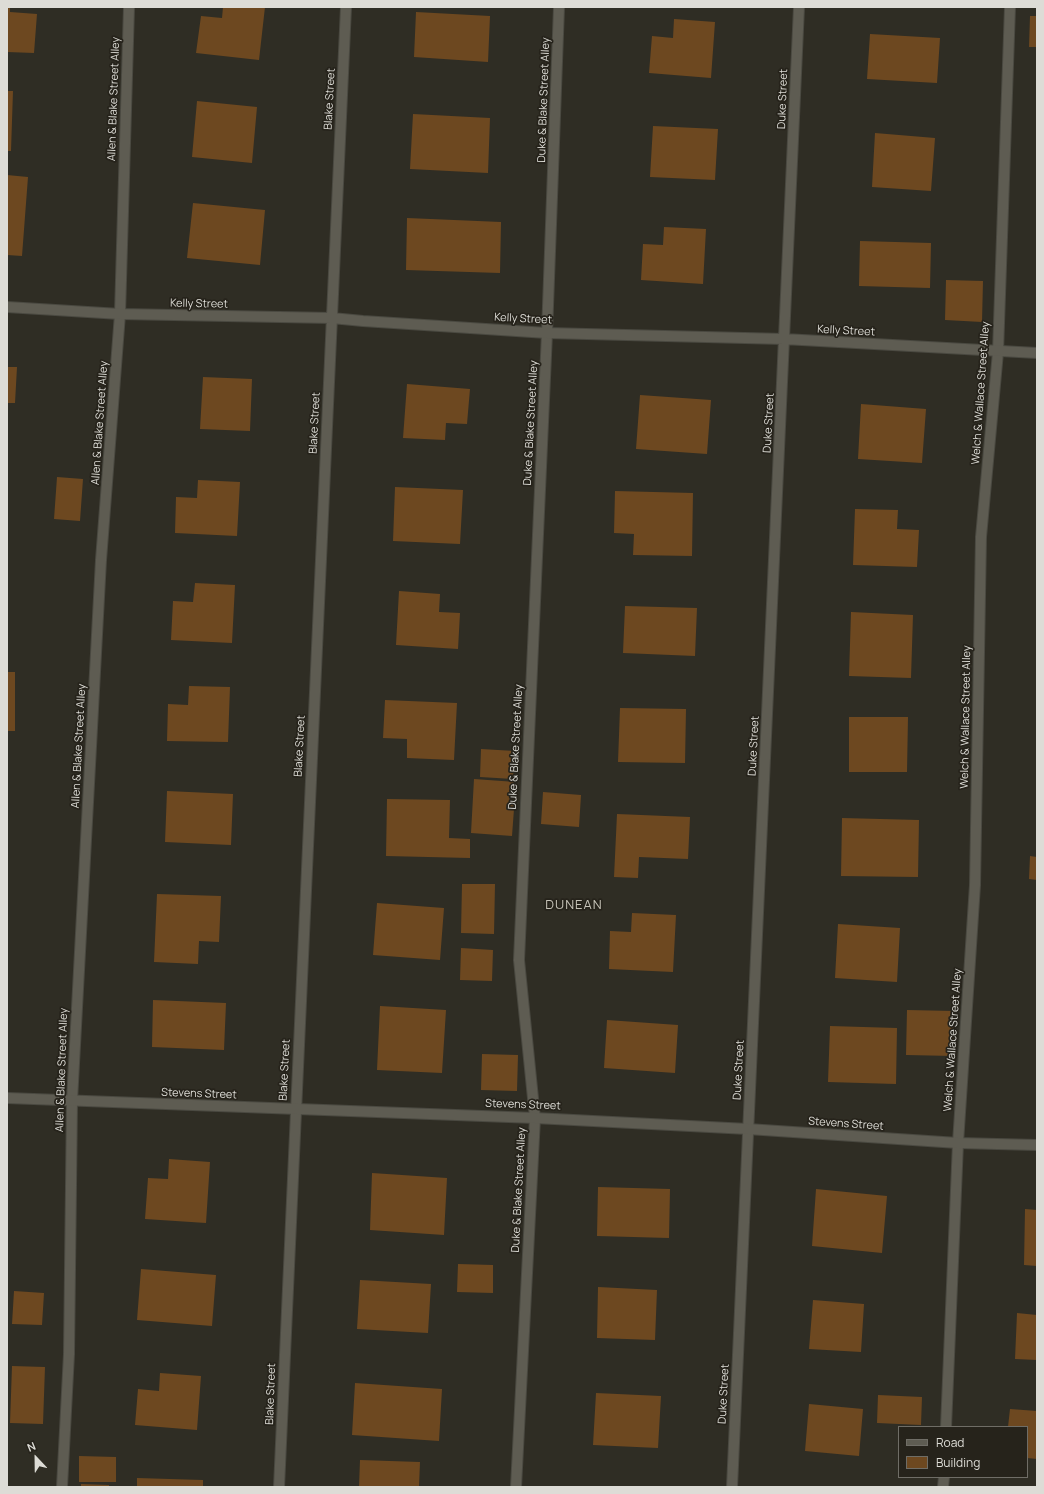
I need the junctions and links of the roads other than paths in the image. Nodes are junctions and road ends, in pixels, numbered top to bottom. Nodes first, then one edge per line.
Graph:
1 (129, 7) edge
2 (346, 7) edge
3 (559, 7) edge
4 (799, 7) edge
5 (1010, 7) edge
6 (7, 307) edge
7 (120, 314) junction
8 (332, 318) junction
9 (547, 333) junction
10 (784, 339) junction
11 (998, 352) junction
12 (1037, 353) edge
13 (7, 1098) edge
14 (72, 1101) junction
15 (295, 1109) junction
16 (535, 1118) junction
17 (748, 1129) junction
18 (958, 1143) junction
19 (1037, 1145) edge
20 (946, 1426) edge
21 (62, 1487) edge
22 (279, 1487) edge
23 (516, 1487) edge
24 (732, 1487) edge

1 - 7 street, Allen & Blake Street Alley
2 - 8 street, Blake Street
3 - 9 street, Duke & Blake Street Alley
4 - 10 street, Duke Street
5 - 11 street, Welch & Wallace Street Alley
6 - 7 street, Kelly Street
7 - 8 street, Kelly Street
7 - 14 street, Allen & Blake Street Alley
8 - 9 street, Kelly Street
8 - 15 street, Blake Street
9 - 10 street, Kelly Street
9 - 16 street, Duke & Blake Street Alley
10 - 11 street, Kelly Street
10 - 17 street, Duke Street
11 - 12 street, Kelly Street
11 - 18 street, Welch & Wallace Street Alley
13 - 14 street, Stevens Street
14 - 15 street, Stevens Street
14 - 21 street, Allen & Blake Street Alley
15 - 16 street, Stevens Street
15 - 22 street, Blake Street
16 - 17 street, Stevens Street
16 - 23 street, Duke & Blake Street Alley
17 - 18 street, Stevens Street
17 - 24 street, Duke Street
18 - 19 street, Stevens Street
18 - 20 street, Welch & Wallace Street Alley

